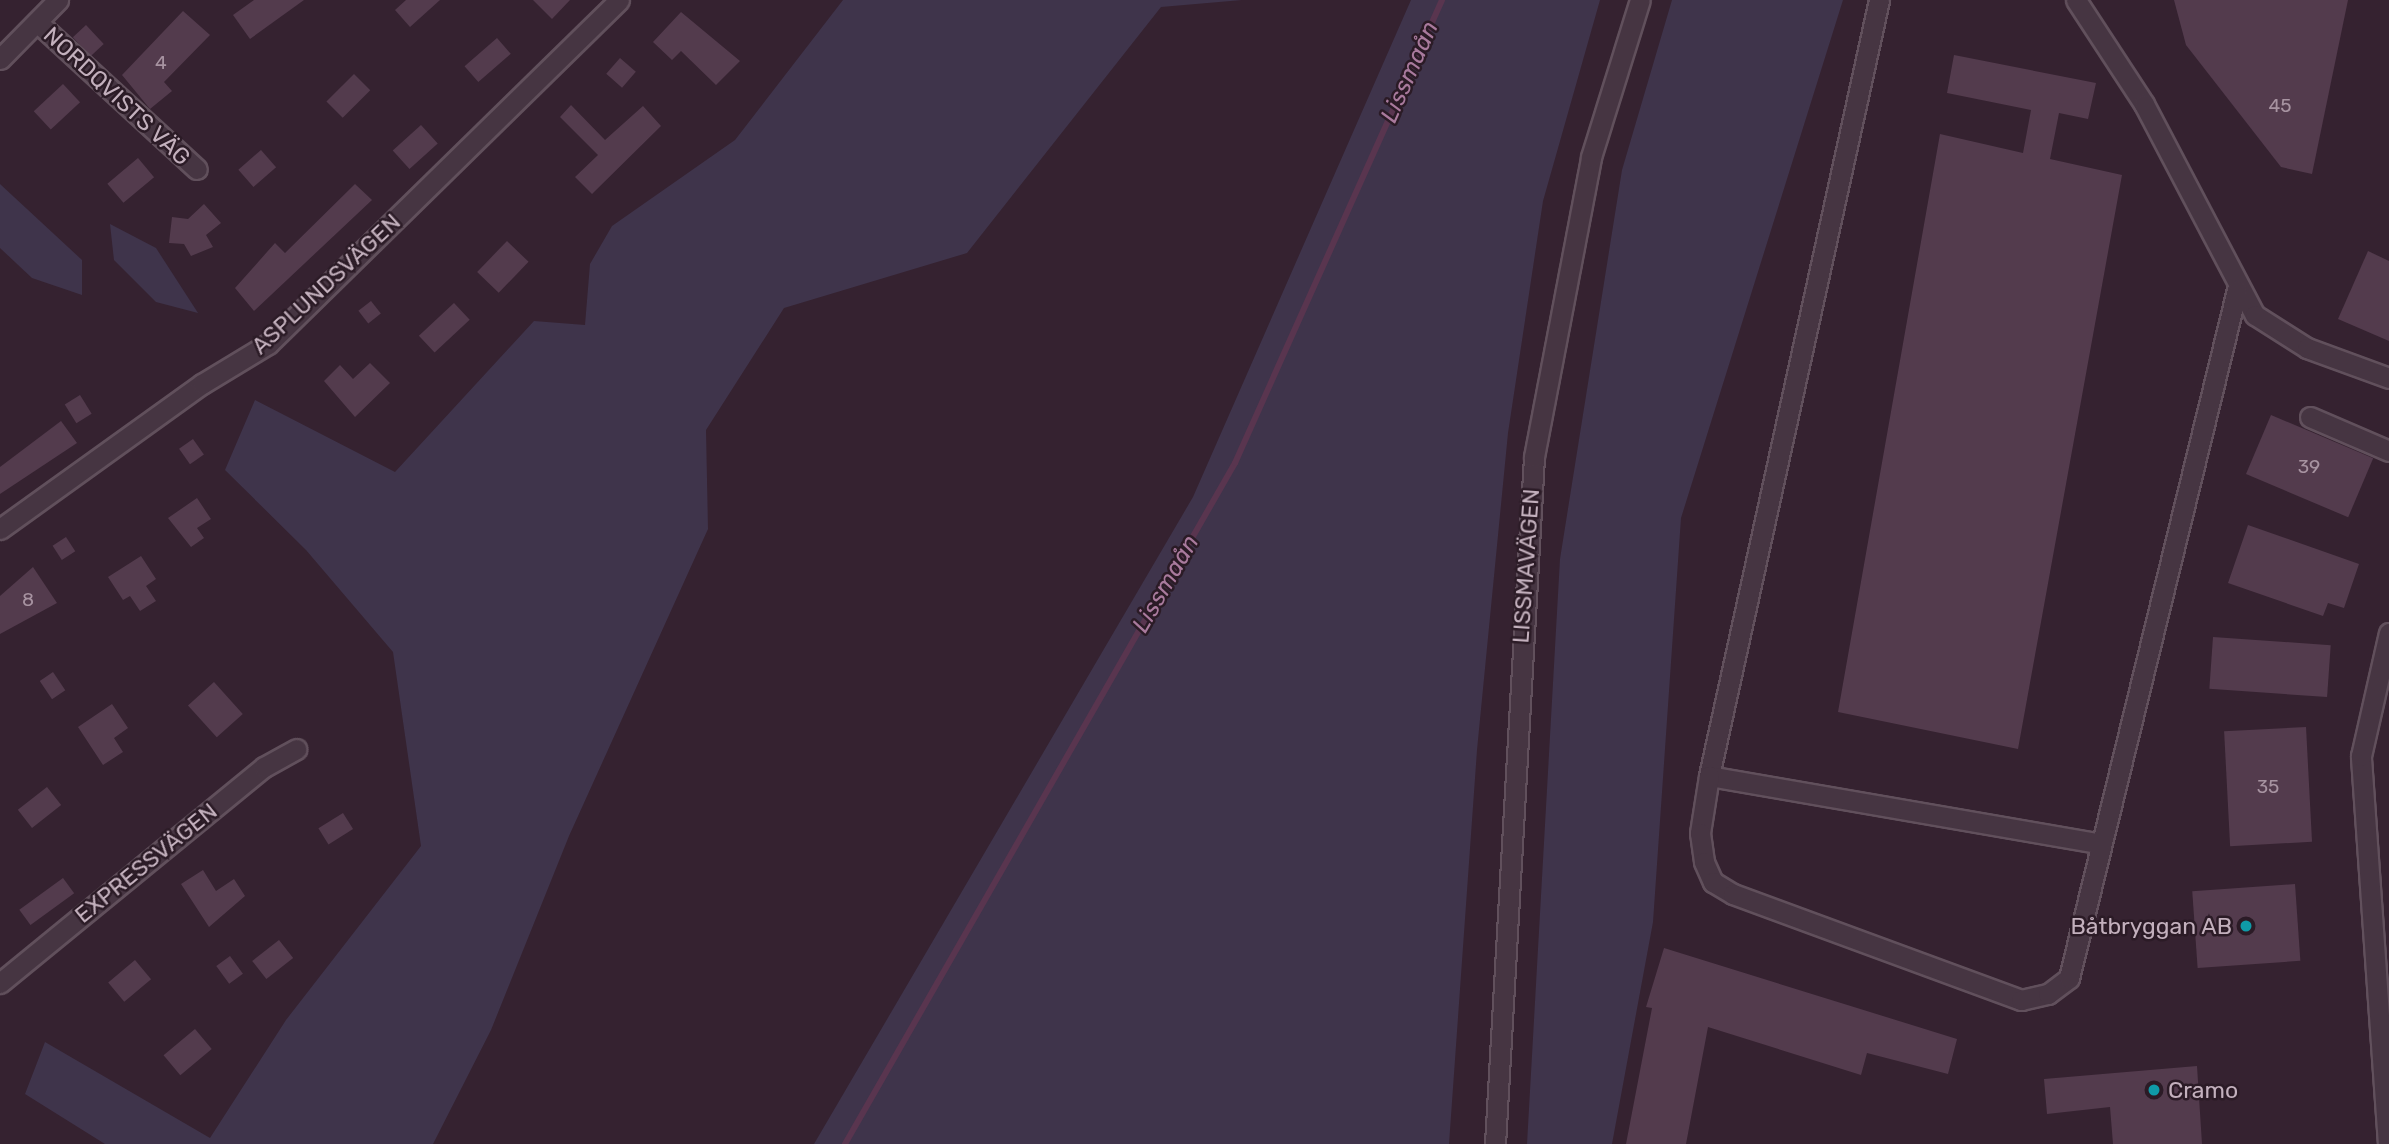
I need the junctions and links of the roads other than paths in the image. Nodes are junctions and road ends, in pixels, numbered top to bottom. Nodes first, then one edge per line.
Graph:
1 (58, 0) edge
2 (619, 0) edge
3 (1640, 0) edge
4 (1879, 0) edge
5 (2077, 0) edge
6 (37, 22) junction
7 (0, 59) edge
8 (197, 169) dead end
9 (2237, 290) junction
10 (2389, 378) edge
11 (2310, 417) dead end
12 (2389, 451) edge
13 (0, 528) edge
14 (2389, 633) edge
15 (296, 749) dead end
16 (1709, 776) junction
17 (2101, 844) junction
18 (0, 983) edge
19 (1495, 1144) edge
20 (2388, 1144) edge

1 - 6 street
2 - 13 street, ASPLUNDSVÄGEN
3 - 19 street, LISSMAVÄGEN
4 - 16 street
5 - 9 street
6 - 7 street
6 - 8 street, NORDQVISTS VÄG
9 - 10 street
9 - 17 street
11 - 12 street
14 - 20 street
15 - 18 street, EXPRESSVÄGEN
16 - 17 street
16 - 17 street

